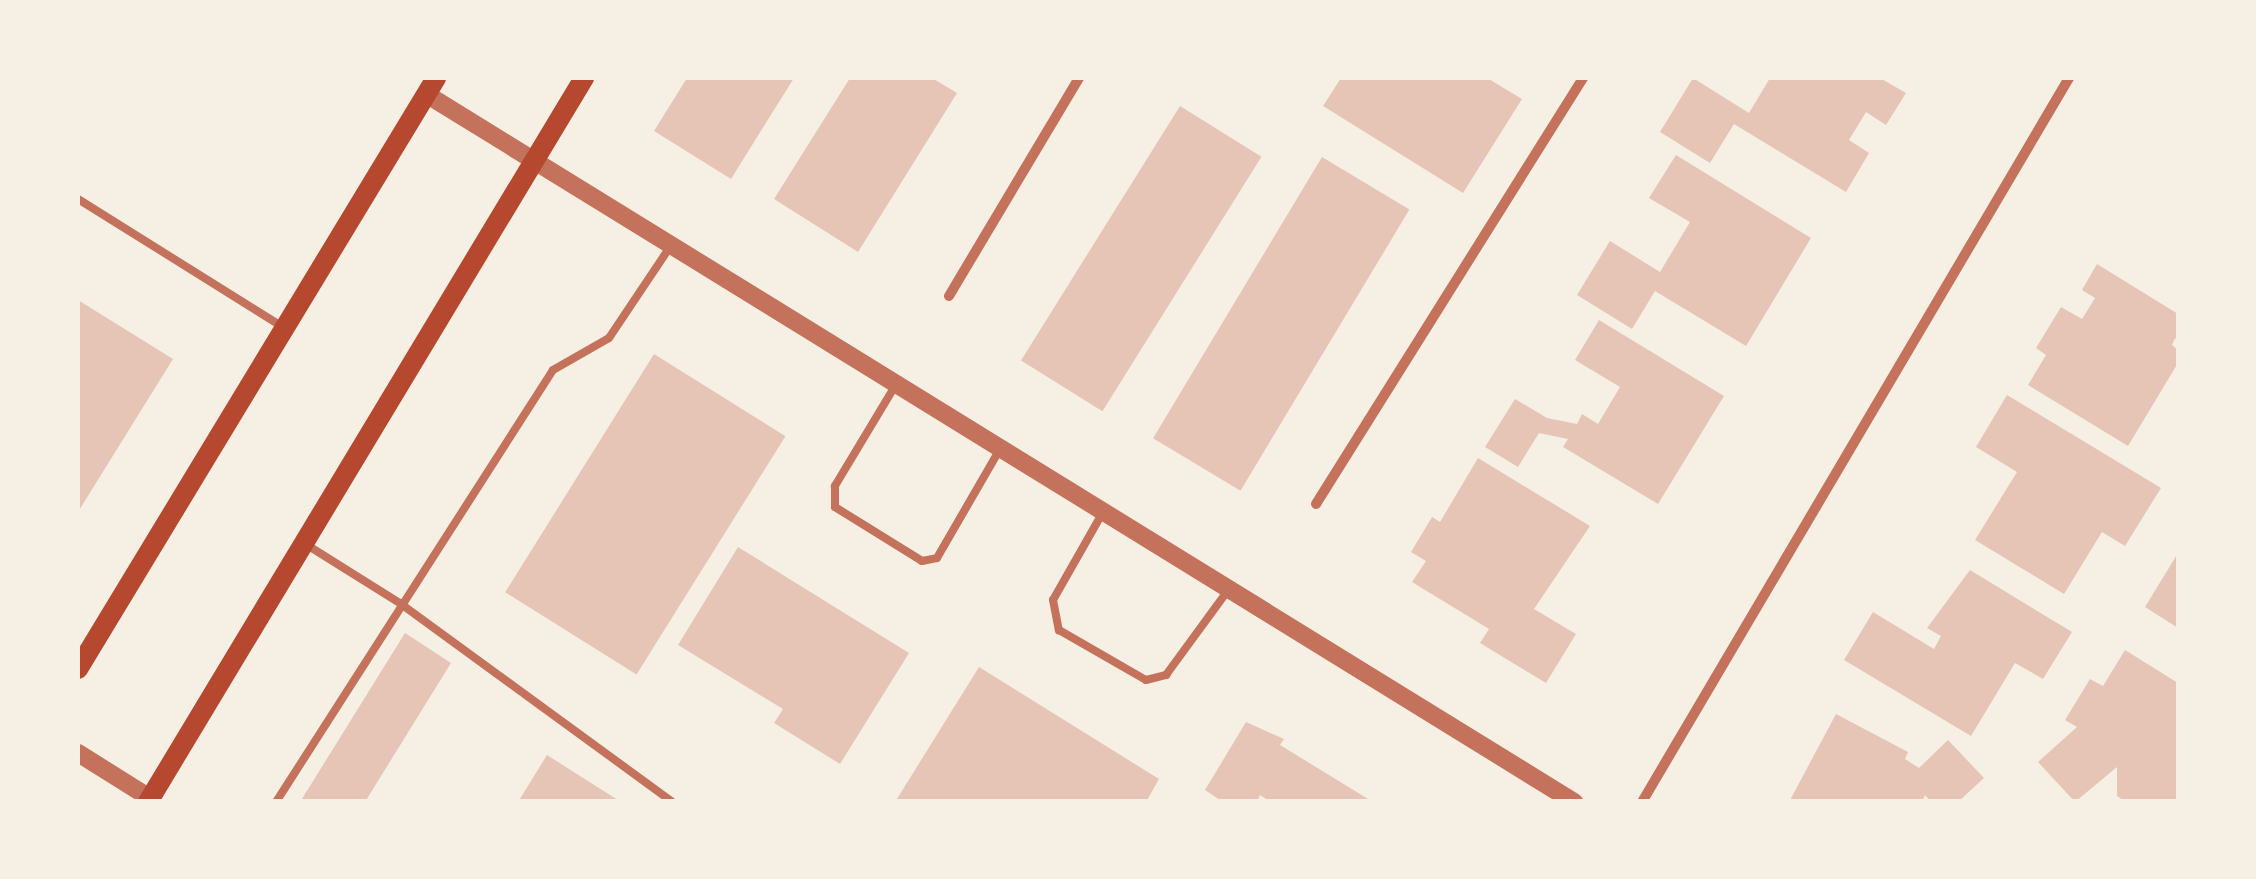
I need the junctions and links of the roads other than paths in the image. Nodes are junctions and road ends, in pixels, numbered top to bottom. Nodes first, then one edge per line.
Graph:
1 (584, 78) edge
2 (1080, 78) edge
3 (1582, 78) edge
4 (2069, 78) edge
5 (431, 86) edge
6 (532, 163) junction
7 (78, 199) edge
8 (670, 247) junction
9 (949, 296) dead end
10 (283, 326) junction
11 (896, 385) junction
12 (1000, 449) junction
13 (1316, 504) dead end
14 (1103, 512) junction
15 (304, 543) junction
16 (1230, 589) junction
17 (400, 604) junction
18 (78, 669) edge
19 (78, 753) edge
20 (150, 800) edge
21 (276, 802) edge
22 (673, 802) edge
23 (1574, 802) edge
24 (1642, 802) edge

1 - 6 main road
2 - 9 street
3 - 13 street
4 - 24 street
5 - 6 street
5 - 10 main road
6 - 8 street
6 - 15 main road
7 - 10 lane
8 - 11 street
8 - 17 lane
10 - 18 main road
11 - 12 street
11 - 12 lane
12 - 14 street
14 - 16 street
14 - 16 lane
15 - 17 lane
15 - 20 main road
16 - 23 street
17 - 21 lane
17 - 22 lane
19 - 20 street

